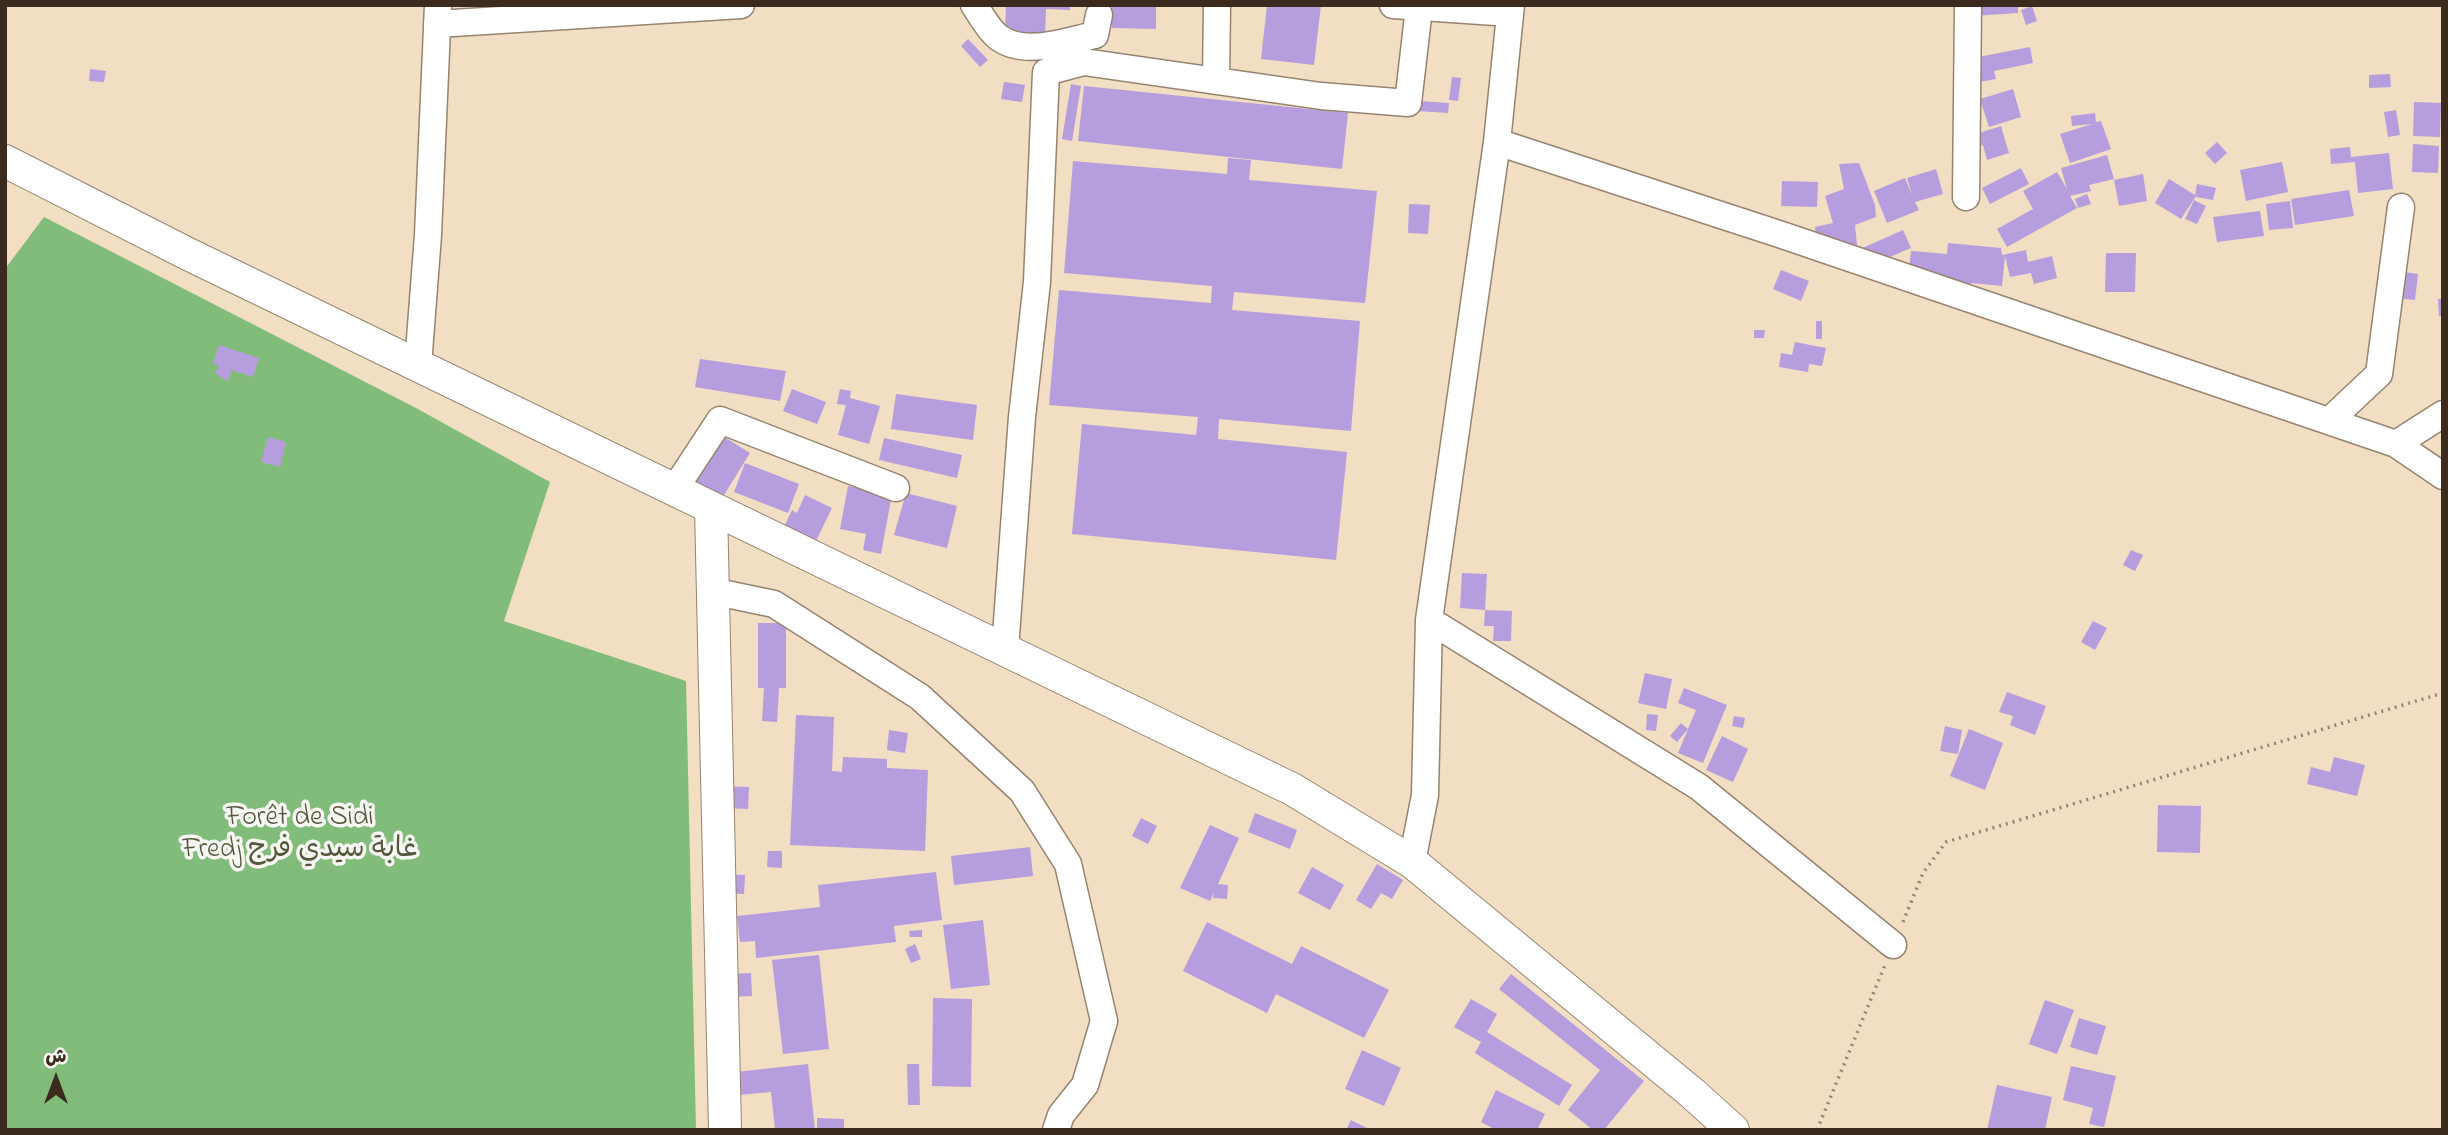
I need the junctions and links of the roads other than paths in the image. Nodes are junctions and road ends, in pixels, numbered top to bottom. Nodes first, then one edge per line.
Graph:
1 (741, 5) edge
2 (974, 5) edge
3 (1217, 5) edge
4 (1968, 5) edge
5 (1406, 7) edge
6 (1510, 9) edge
7 (438, 15) edge
8 (1099, 15) dead end
9 (1216, 81) junction
10 (1497, 142) junction
11 (5, 161) edge
12 (1966, 197) dead end
13 (2401, 207) dead end
14 (418, 365) junction
15 (2443, 414) edge
16 (2329, 421) junction
17 (2396, 444) junction
18 (2443, 476) edge
19 (896, 488) dead end
20 (674, 490) junction
21 (711, 508) junction
22 (712, 591) junction
23 (1429, 620) junction
24 (1005, 649) junction
25 (1412, 862) junction
26 (1893, 945) road end
27 (725, 1130) edge
28 (1056, 1130) edge
29 (1733, 1130) edge

1 - 7 street
2 - 8 street
3 - 9 street
4 - 12 street
5 - 6 street
5 - 9 street
6 - 10 street
7 - 14 street
9 - 24 street
10 - 16 street
10 - 23 street
11 - 14 main road
13 - 16 street
14 - 20 main road
15 - 17 street
16 - 17 street
17 - 18 street
19 - 20 street
20 - 21 main road
21 - 22 main road
21 - 24 main road
22 - 27 main road
22 - 28 street
23 - 25 street
23 - 26 street
24 - 25 main road
25 - 29 main road

